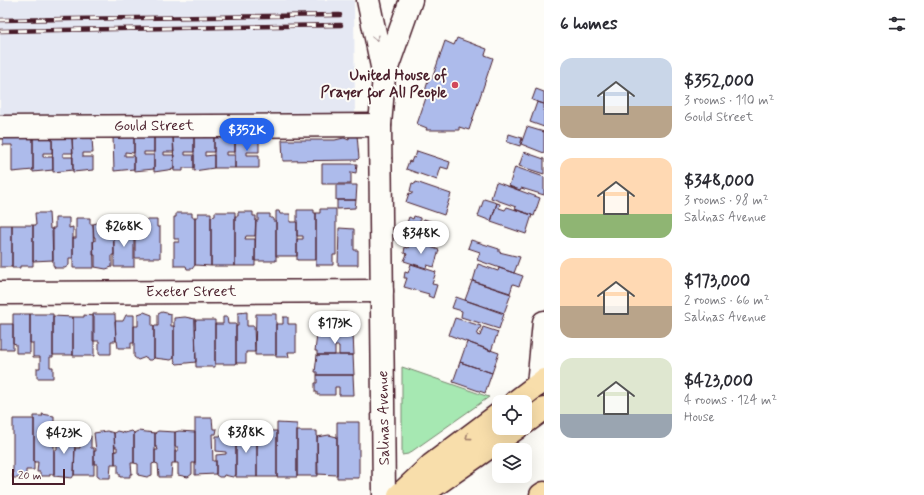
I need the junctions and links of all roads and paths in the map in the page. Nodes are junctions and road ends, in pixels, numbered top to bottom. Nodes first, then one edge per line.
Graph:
1 (368, 0) edge
2 (411, 0) edge
3 (384, 76) junction
4 (380, 126) junction
5 (0, 128) edge
6 (382, 291) junction
7 (0, 294) edge
8 (544, 322) edge
9 (541, 383) edge
10 (525, 395) edge
11 (544, 409) edge
12 (532, 418) edge
13 (492, 419) edge
14 (507, 435) edge
15 (544, 493) edge
16 (384, 495) edge
17 (399, 495) edge
18 (416, 495) edge
19 (541, 495) edge

1 -> 3 street
2 - 3 street
3 - 4 street, Salinas Avenue
4 - 5 street, Gould Street
4 - 6 street, Salinas Avenue
6 - 7 street, Exeter Street
6 - 16 street, Salinas Avenue
8 - 9 street
9 - 10 main road
11 - 12 main road
13 -> 17 main road
14 - 18 main road
15 - 19 main road

